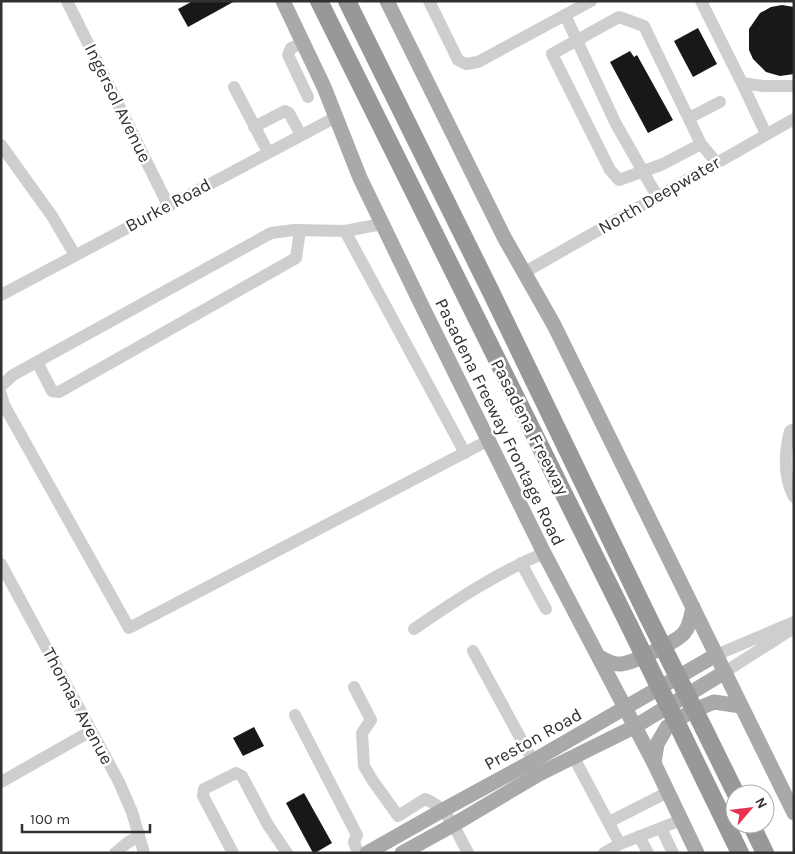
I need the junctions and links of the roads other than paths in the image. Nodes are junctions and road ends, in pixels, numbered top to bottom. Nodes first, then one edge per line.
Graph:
1 (67, 1) edge
2 (282, 1) edge
3 (319, 1) edge
4 (348, 1) edge
5 (387, 1) edge
6 (429, 1) edge
7 (701, 1) edge
8 (588, 2) edge
9 (565, 16) junction
10 (577, 40) junction
11 (303, 43) junction
12 (316, 69) junction
13 (298, 76) junction
14 (742, 83) junction
15 (794, 86) edge
16 (234, 87) dead end
17 (308, 97) dead end
18 (720, 102) dead end
19 (336, 117) junction
20 (689, 118) junction
21 (794, 119) edge
22 (254, 127) junction
23 (766, 134) junction
24 (301, 135) junction
25 (701, 144) junction
26 (1, 146) edge
27 (268, 152) junction
28 (716, 162) junction
29 (644, 171) junction
30 (657, 196) junction
31 (168, 205) junction
32 (382, 224) junction
33 (300, 230) junction
34 (345, 231) junction
35 (75, 256) junction
36 (525, 272) junction
37 (1, 295) edge
38 (37, 362) junction
39 (1, 386) edge
40 (1, 394) edge
41 (794, 429) edge
42 (489, 440) junction
43 (465, 453) junction
44 (794, 497) edge
45 (544, 553) junction
46 (521, 563) junction
47 (1, 564) edge
48 (693, 607) junction
49 (546, 609) dead end
50 (794, 622) edge
51 (794, 628) edge
52 (414, 629) dead end
53 (473, 651) dead end
54 (716, 655) junction
55 (599, 657) junction
56 (725, 672) junction
57 (354, 687) dead end
58 (741, 706) junction
59 (624, 708) junction
60 (295, 715) dead end
61 (634, 727) junction
62 (92, 731) junction
63 (573, 756) junction
64 (654, 763) junction
65 (536, 768) junction
66 (1, 782) edge
67 (731, 784) edge
68 (668, 792) junction
69 (443, 810) junction
70 (794, 813) edge
71 (681, 820) junction
72 (609, 822) junction
73 (453, 825) junction
74 (661, 828) junction
75 (756, 834) edge
76 (139, 836) junction
77 (639, 836) junction
78 (620, 844) junction
79 (115, 853) edge
80 (144, 853) edge
81 (233, 853) edge
82 (287, 853) edge
83 (358, 853) edge
84 (367, 853) edge
85 (402, 853) edge
86 (468, 853) edge
87 (604, 853) edge
88 (648, 853) edge
89 (673, 853) edge
90 (697, 853) edge
91 (740, 853) edge
92 (765, 853) edge

1 - 31 street, Ingersol Avenue
2 - 11 main road, Pasadena Freeway Frontage Road
3 - 91 highway, Pasadena Freeway, bridge
4 - 67 highway, Pasadena Freeway, bridge
5 - 36 main road
6 - 9 street
7 - 14 street
8 - 9 street
9 - 10 street
10 - 20 street
10 - 29 street
10 - 29 street
11 - 12 main road, Pasadena Freeway Frontage Road
11 - 13 street
12 - 13 street
12 - 19 main road, Pasadena Freeway Frontage Road
13 - 17 street
14 - 15 street
14 - 23 street
16 - 22 street
18 - 20 street
19 - 24 street, Burke Road
19 - 32 main road, Pasadena Freeway Frontage Road
20 - 25 street
21 - 23 street, North Deepwater
22 - 24 street
22 - 27 street
23 - 28 street, North Deepwater
24 - 27 street, Burke Road
25 - 28 street
25 - 29 street
26 - 35 street
27 - 31 street, Burke Road
28 - 30 street, North Deepwater
29 - 30 street
30 - 36 street, North Deepwater
31 - 35 street, Burke Road
32 - 34 street
32 - 42 main road, Pasadena Freeway Frontage Road
33 - 34 street
33 - 38 street
33 - 38 street
34 - 43 street
35 - 37 street, Burke Road
36 - 48 main road
38 - 39 street
40 - 43 street
41 - 44 street
42 - 43 street
42 - 45 main road, Pasadena Freeway Frontage Road
45 - 46 street
45 - 55 main road, Pasadena Freeway Frontage Road
46 - 49 street
46 - 52 street
47 - 62 street, Thomas Avenue
48 - 54 main road
48 - 55 main road
50 - 54 street
51 - 56 street
53 - 65 street
54 - 56 main road
54 - 59 main road, Preston Road
55 - 59 main road, Pasadena Freeway Frontage Road
56 - 58 main road
56 - 61 main road, Preston Road
57 - 69 street
58 - 64 main road
58 - 70 main road
59 - 61 main road, Pasadena Freeway Frontage Road
59 - 65 main road, Preston Road
60 - 83 street
61 - 63 main road, Preston Road
61 - 64 main road, Pasadena Freeway Frontage Road
62 - 66 street
62 - 76 street, Thomas Avenue
63 - 65 main road, Preston Road
63 - 72 street
64 - 68 main road, Pasadena Freeway Frontage Road
65 - 69 main road, Preston Road
65 - 73 main road, Preston Road
68 - 71 main road, Pasadena Freeway Frontage Road
68 - 72 street
69 - 73 street
69 - 84 main road, Preston Road
71 - 74 street
71 - 90 main road, Pasadena Freeway Frontage Road
72 - 78 street
73 - 85 main road, Preston Road
73 - 86 street
74 - 77 street
74 - 89 street
75 - 92 highway
76 - 79 street
76 - 80 street, Thomas Avenue
77 - 78 street
77 - 88 street
78 - 87 street
81 - 82 street

